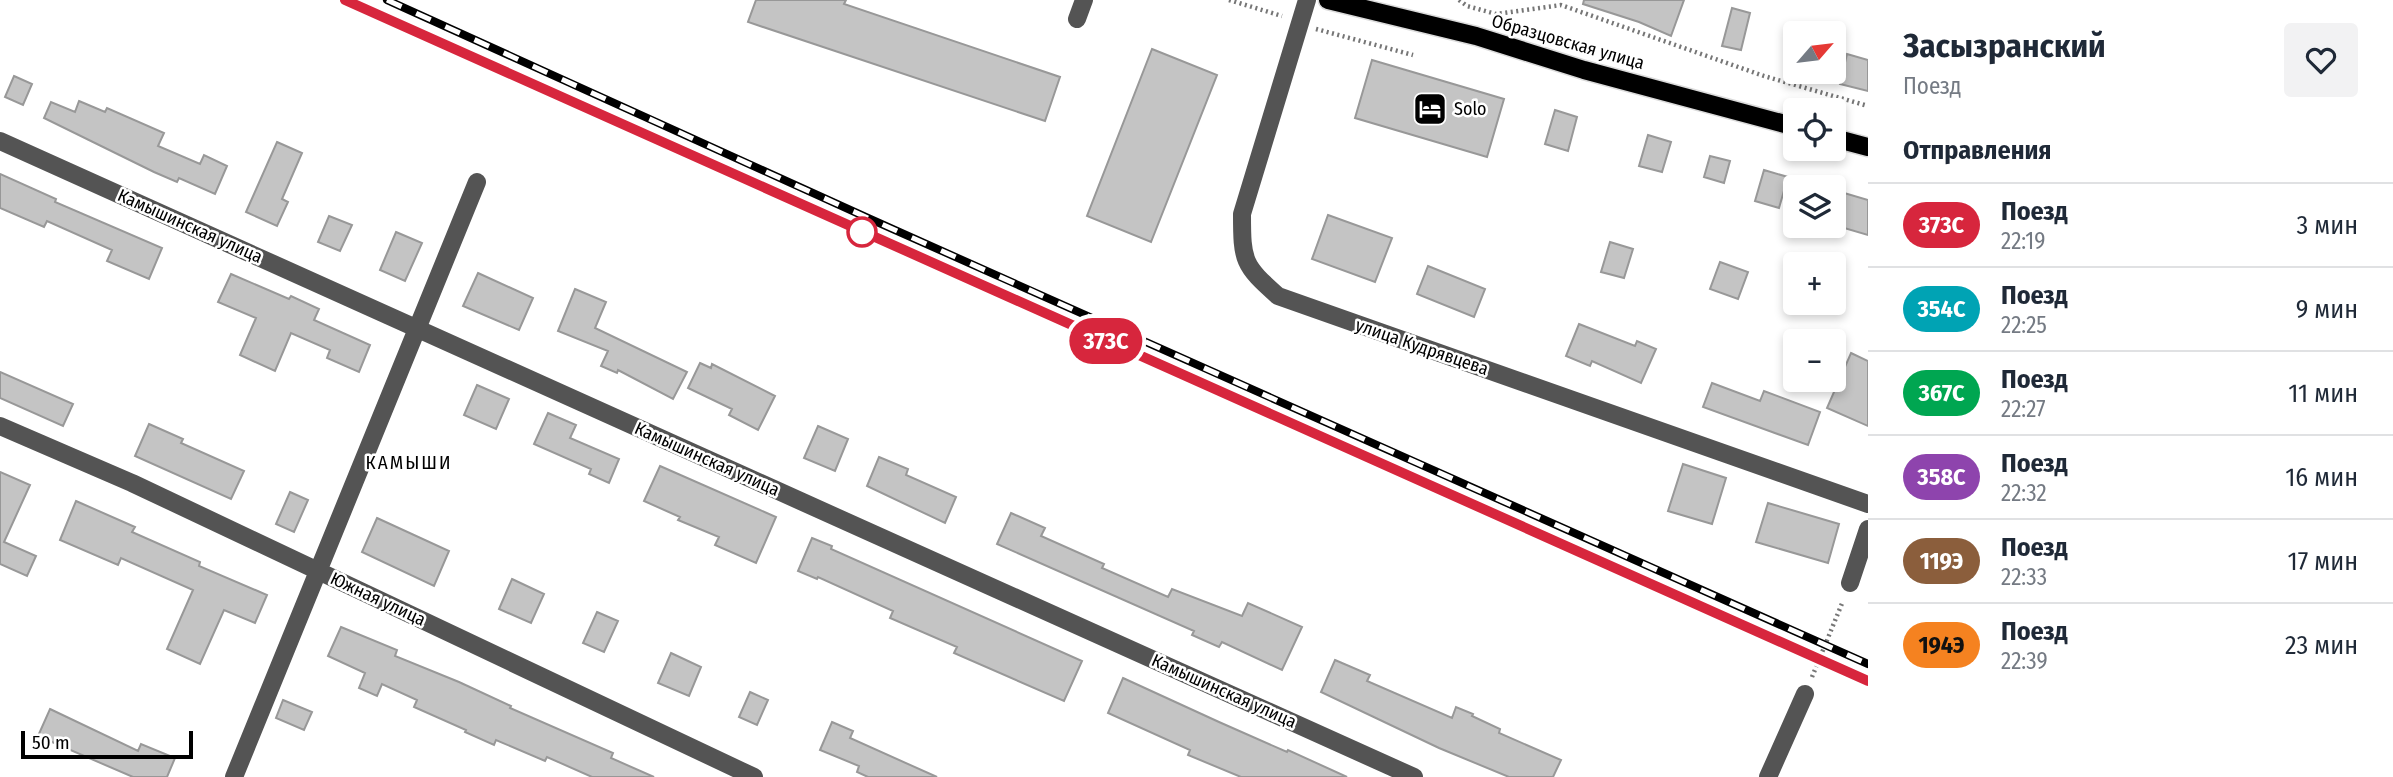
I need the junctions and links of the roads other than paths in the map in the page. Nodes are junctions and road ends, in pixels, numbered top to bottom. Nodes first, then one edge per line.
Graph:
1 (1084, 0) edge
2 (1307, 0) edge
3 (1328, 0) edge
4 (1077, 19) dead end
5 (1783, 124) edge
6 (0, 141) edge
7 (1846, 141) edge
8 (1868, 147) edge
9 (477, 182) dead end
10 (418, 328) junction
11 (0, 426) edge
12 (1868, 504) edge
13 (1868, 529) edge
14 (318, 571) junction
15 (1850, 583) road end
16 (1805, 694) road end
17 (234, 777) edge
18 (754, 777) edge
19 (1414, 777) edge
20 (1768, 777) edge

1 - 4 street
2 - 12 street, улица Кудрявцева
3 - 5 main road, Образцовская улица
6 - 10 street, Камышинская улица
7 - 8 main road
9 - 10 street
10 - 14 street
10 - 19 street, Камышинская улица
11 - 14 street, Южная улица
13 - 15 street
14 - 17 street
14 - 18 street, Южная улица
16 - 20 street

